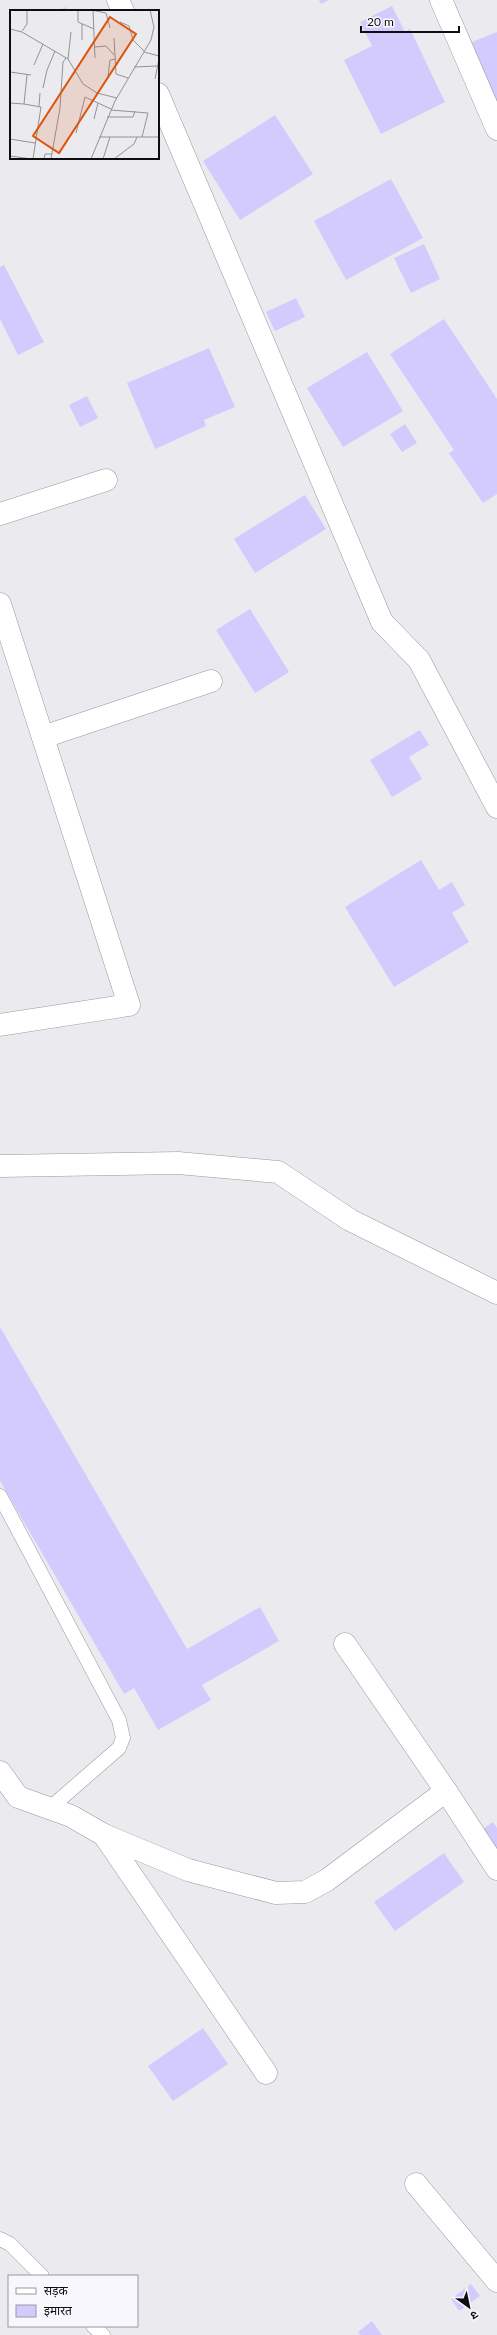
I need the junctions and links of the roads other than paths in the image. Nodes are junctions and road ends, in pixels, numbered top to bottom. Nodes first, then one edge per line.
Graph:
1 (118, 0) edge
2 (441, 0) edge
3 (123, 10) edge
4 (159, 96) edge
5 (497, 129) edge
6 (106, 480) dead end
7 (0, 514) edge
8 (0, 604) edge
9 (211, 681) dead end
10 (43, 738) junction
11 (497, 807) edge
12 (0, 1025) edge
13 (0, 1166) edge
14 (497, 1292) edge
15 (0, 1496) edge
16 (345, 1644) dead end
17 (0, 1772) edge
18 (446, 1790) junction
19 (50, 1808) junction
20 (104, 1835) junction
21 (497, 1868) edge
22 (266, 2073) dead end
23 (416, 2184) dead end
24 (0, 2239) edge
25 (41, 2275) edge
26 (497, 2281) edge
27 (94, 2327) edge
28 (103, 2335) edge

1 - 3 street
2 - 5 street
4 - 11 street
6 - 7 street
8 - 10 street
9 - 10 street
10 - 12 street
13 - 14 street
15 - 19 lane
16 - 18 street
17 - 19 street
18 - 20 street
18 - 21 street
19 - 20 street
20 - 22 street
23 - 26 street
24 - 25 lane
27 - 28 lane

